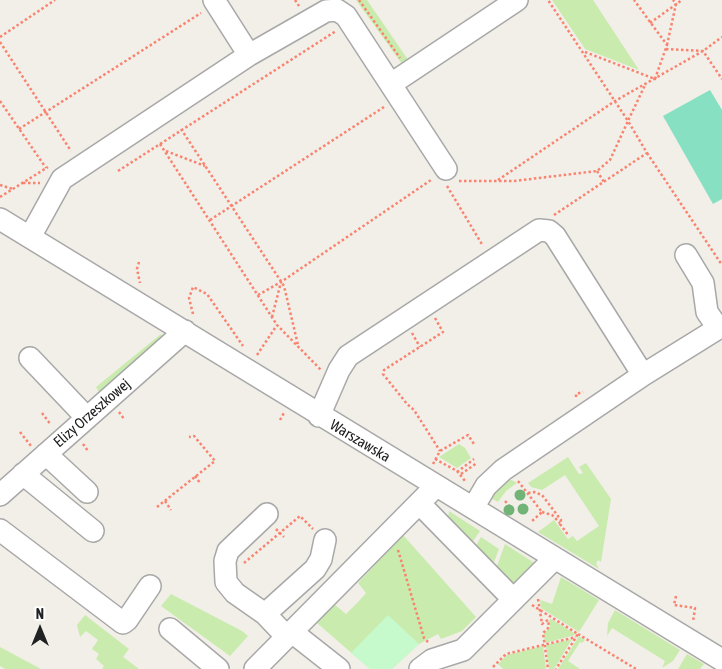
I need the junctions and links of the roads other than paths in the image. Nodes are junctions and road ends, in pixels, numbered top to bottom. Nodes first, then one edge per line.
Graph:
1 (516, 0) edge
2 (215, 2) edge
3 (249, 54) junction
4 (395, 91) junction
5 (445, 174) road end
6 (1, 222) edge
7 (30, 237) junction
8 (686, 255) dead end
9 (189, 324) junction
10 (720, 327) edge
11 (30, 358) dead end
12 (643, 376) junction
13 (319, 416) junction
14 (86, 418) junction
15 (40, 452) junction
16 (23, 474) junction
17 (436, 486) junction
18 (87, 492) dead end
19 (0, 494) edge
20 (420, 503) junction
21 (473, 508) junction
22 (267, 514) dead end
23 (0, 530) edge
24 (94, 531) dead end
25 (325, 540) road end
26 (555, 558) junction
27 (150, 586) dead end
28 (514, 597) junction
29 (265, 614) junction
30 (170, 629) dead end
31 (289, 635) junction
32 (722, 660) edge
33 (450, 661) edge
34 (218, 669) edge
35 (255, 669) edge
36 (339, 669) edge
37 (420, 669) edge

1 - 4 street
2 - 3 street
3 - 4 street
3 - 7 street
4 - 5 street
6 - 7 street, Warszawska
7 - 9 street, Warszawska
8 - 10 street
9 - 13 street, Warszawska
9 - 14 street, Elizy Orzeszkowej
10 - 12 street
11 - 14 street
12 - 13 street
12 - 21 street
13 - 17 street, Warszawska
14 - 15 street, Elizy Orzeszkowej
15 - 16 street, Elizy Orzeszkowej
15 - 18 street
16 - 19 street, Elizy Orzeszkowej
16 - 24 street
17 - 20 street
17 - 21 street, Warszawska
20 - 28 street
20 - 31 street
21 - 26 street, Warszawska
22 - 29 street
23 - 27 street
25 - 29 street
26 - 28 street
26 - 32 street, Warszawska
28 - 33 street
29 - 31 street
30 - 34 street
31 - 35 street
31 - 36 street
33 - 37 street

